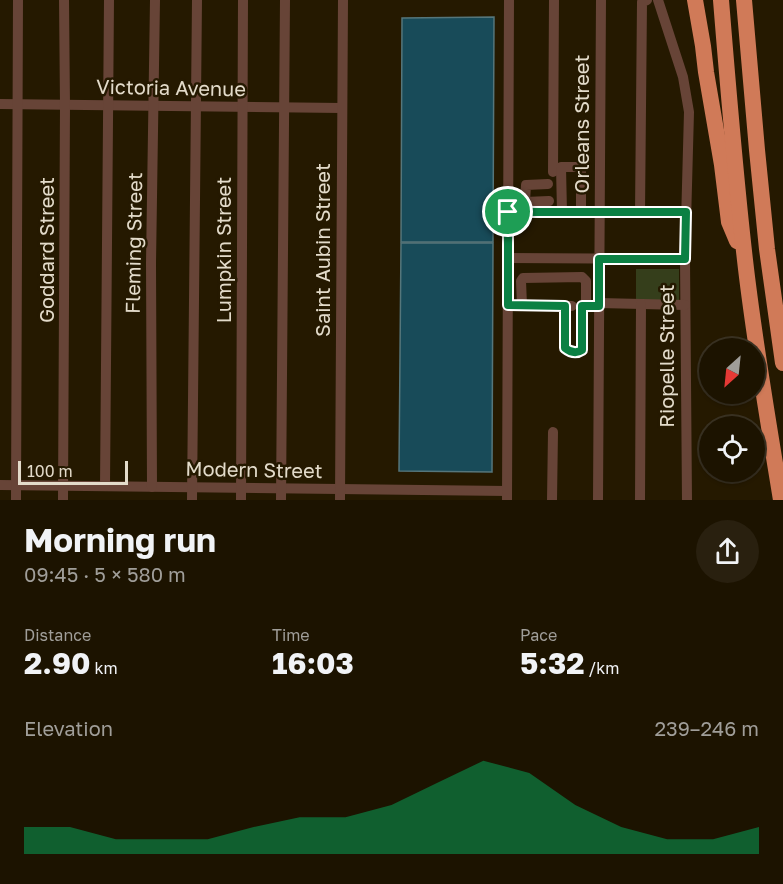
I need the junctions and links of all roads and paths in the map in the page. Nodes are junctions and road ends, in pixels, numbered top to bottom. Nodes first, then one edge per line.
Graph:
1 (18, 0) edge
2 (64, 0) edge
3 (109, 0) edge
4 (155, 0) edge
5 (197, 0) edge
6 (243, 0) edge
7 (285, 0) edge
8 (343, 0) edge
9 (509, 0) edge
10 (554, 0) edge
11 (601, 0) edge
12 (647, 0) edge
13 (658, 0) edge
14 (688, 0) edge
15 (695, 0) edge
16 (721, 0) edge
17 (745, 7) edge
18 (706, 72) junction
19 (0, 104) edge
20 (18, 105) junction
21 (65, 105) junction
22 (108, 106) junction
23 (154, 106) junction
24 (196, 107) junction
25 (243, 107) junction
26 (285, 107) junction
27 (342, 108) junction
28 (553, 172) dead end
29 (548, 184) dead end
30 (549, 201) dead end
31 (524, 207) junction
32 (508, 212) junction
33 (562, 212) junction
34 (581, 212) junction
35 (600, 212) junction
36 (640, 212) junction
37 (686, 212) junction
38 (508, 258) junction
39 (599, 259) junction
40 (685, 259) junction
41 (745, 262) junction
42 (641, 304) junction
43 (508, 305) junction
44 (522, 305) junction
45 (599, 305) junction
46 (685, 305) junction
47 (565, 306) junction
48 (584, 306) junction
49 (783, 363) edge
50 (553, 432) dead end
51 (0, 485) edge
52 (16, 485) junction
53 (63, 486) junction
54 (105, 486) junction
55 (152, 487) junction
56 (192, 487) junction
57 (241, 488) junction
58 (282, 488) junction
59 (780, 493) edge
60 (340, 494) edge
61 (507, 495) edge
62 (16, 500) edge
63 (63, 500) edge
64 (192, 500) edge
65 (241, 500) edge
66 (282, 500) edge
67 (552, 500) edge
68 (598, 500) edge
69 (640, 500) edge
70 (687, 500) edge

1 - 20 street
2 - 21 street, Goddard Street
3 - 22 street
4 - 23 street, Fleming Street
5 - 24 street
6 - 25 street, Lumpkin Street
7 - 26 street
8 - 27 street, Saint Aubin Street
9 - 32 street
10 - 28 street
11 - 35 street, Orleans Street
12 - 36 street
13 - 37 street, Riopelle Street
14 - 18 highway
15 - 18 highway
16 - 41 highway
17 - 49 highway
18 - 41 highway
19 - 20 street, Victoria Avenue
20 - 21 street, Victoria Avenue
20 - 52 street
21 - 22 street, Victoria Avenue
21 - 53 street, Goddard Street
22 - 23 street, Victoria Avenue
22 - 54 street
23 - 24 street, Victoria Avenue
23 - 55 street, Fleming Street
24 - 25 street, Victoria Avenue
24 - 56 street
25 - 26 street, Victoria Avenue
25 - 57 street, Lumpkin Street
26 - 27 street, Victoria Avenue
26 - 58 street
27 - 60 street, Saint Aubin Street
29 - 31 street
30 - 31 street
31 - 32 street
31 - 33 street
32 - 38 street
33 - 34 street
33 - 34 street
34 - 35 street
35 - 36 street
35 - 39 street, Orleans Street
36 - 37 street
37 - 40 street, Riopelle Street
38 - 39 street
38 - 43 street
39 - 40 street
39 - 45 street, Orleans Street
40 - 46 street, Riopelle Street
41 - 59 highway
42 - 45 street
42 - 46 street
42 - 69 street
43 - 44 street
43 - 61 street
44 - 47 street
44 - 48 street
45 - 48 street
45 - 68 street, Orleans Street
46 - 70 street, Riopelle Street
47 - 48 street
47 - 48 street
50 - 67 street
51 - 52 street, Modern Street
52 - 53 street, Modern Street
52 - 62 street
53 - 54 street, Modern Street
53 - 63 street, Goddard Street
54 - 55 street, Modern Street
55 - 56 street, Modern Street
56 - 57 street, Modern Street
56 - 64 street
57 - 58 street, Modern Street
57 - 65 street, Lumpkin Street
58 - 60 street, Modern Street
58 - 66 street
60 - 61 street, Modern Street

